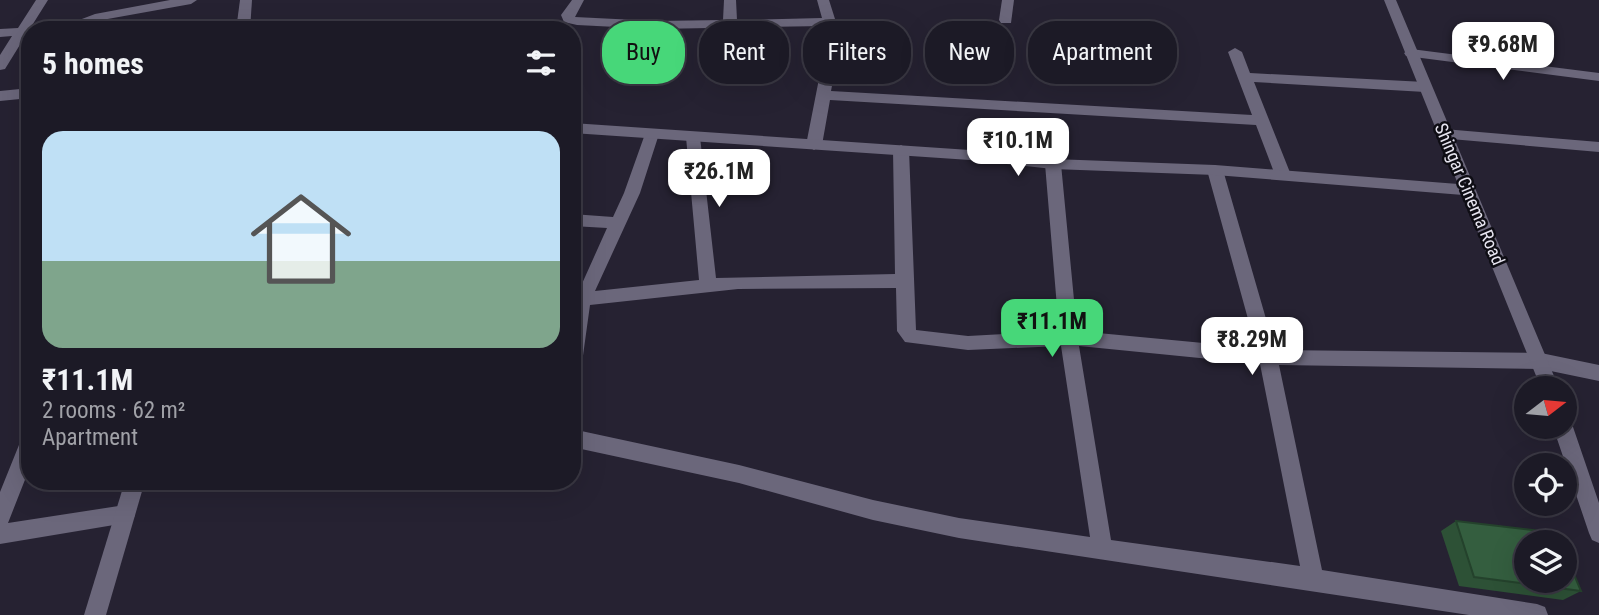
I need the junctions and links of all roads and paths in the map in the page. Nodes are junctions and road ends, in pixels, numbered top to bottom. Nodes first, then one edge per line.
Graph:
1 (42, 0) edge
2 (191, 0) edge
3 (246, 0) edge
4 (578, 0) edge
5 (730, 0) edge
6 (823, 0) edge
7 (1008, 0) edge
8 (1390, 0) edge
9 (1006, 20) dead end
10 (32, 21) edge
11 (87, 21) edge
12 (244, 21) edge
13 (566, 21) edge
14 (730, 21) edge
15 (831, 21) edge
16 (581, 24) edge
17 (699, 24) edge
18 (21, 31) edge
19 (0, 33) edge
20 (21, 39) edge
21 (1235, 52) dead end
22 (1411, 53) junction
23 (0, 66) edge
24 (1245, 77) junction
25 (1599, 77) edge
26 (825, 84) edge
27 (1425, 87) junction
28 (21, 94) edge
29 (823, 95) junction
30 (0, 96) edge
31 (1262, 120) junction
32 (581, 129) edge
33 (1444, 134) junction
34 (652, 135) junction
35 (693, 137) junction
36 (814, 145) junction
37 (1599, 147) edge
38 (901, 150) junction
39 (1053, 164) junction
40 (1214, 170) junction
41 (1283, 175) junction
42 (1468, 190) junction
43 (581, 221) edge
44 (618, 223) junction
45 (905, 281) junction
46 (708, 285) junction
47 (583, 299) junction
48 (581, 312) edge
49 (1069, 338) junction
50 (1268, 357) junction
51 (1541, 361) junction
52 (1599, 373) edge
53 (1546, 376) edge
54 (1567, 439) edge
55 (581, 440) edge
56 (21, 464) edge
57 (132, 490) edge
58 (125, 515) junction
59 (0, 518) edge
60 (1599, 533) edge
61 (0, 534) edge
62 (1102, 547) junction
63 (1313, 579) junction
64 (95, 615) edge
65 (1537, 615) edge

1 - 10 street
2 - 11 street
3 - 12 street
4 - 13 street
5 - 14 street
6 - 15 street
7 - 9 street
8 - 22 street, Shingar Cinema Road
16 - 17 street
18 - 19 street
20 - 23 street
21 - 24 street
22 - 25 street
22 - 27 street, Shingar Cinema Road
24 - 27 street
24 - 31 street
26 - 29 street
27 - 33 street, Shingar Cinema Road
28 - 30 street
29 - 31 street
29 - 36 street
31 - 41 street
32 - 34 street
33 - 37 street
33 - 42 street, Shingar Cinema Road
34 - 35 street
34 - 44 street
35 - 36 street
35 - 46 street
36 - 38 street
38 - 39 street
38 - 45 street
39 - 40 street
39 - 49 street
40 - 41 street
40 - 50 street
41 - 42 street
42 - 51 street, Shingar Cinema Road
43 - 44 street
44 - 47 street
45 - 46 street
45 - 49 street
46 - 47 street
47 - 48 street
49 - 50 street
49 - 62 street
50 - 51 street
50 - 63 street
51 - 52 street
51 - 53 street, Shingar Cinema Road
54 - 60 street
55 - 62 street
56 - 59 street
57 - 58 street
58 - 61 street
58 - 64 street
62 - 63 street
63 - 65 street

